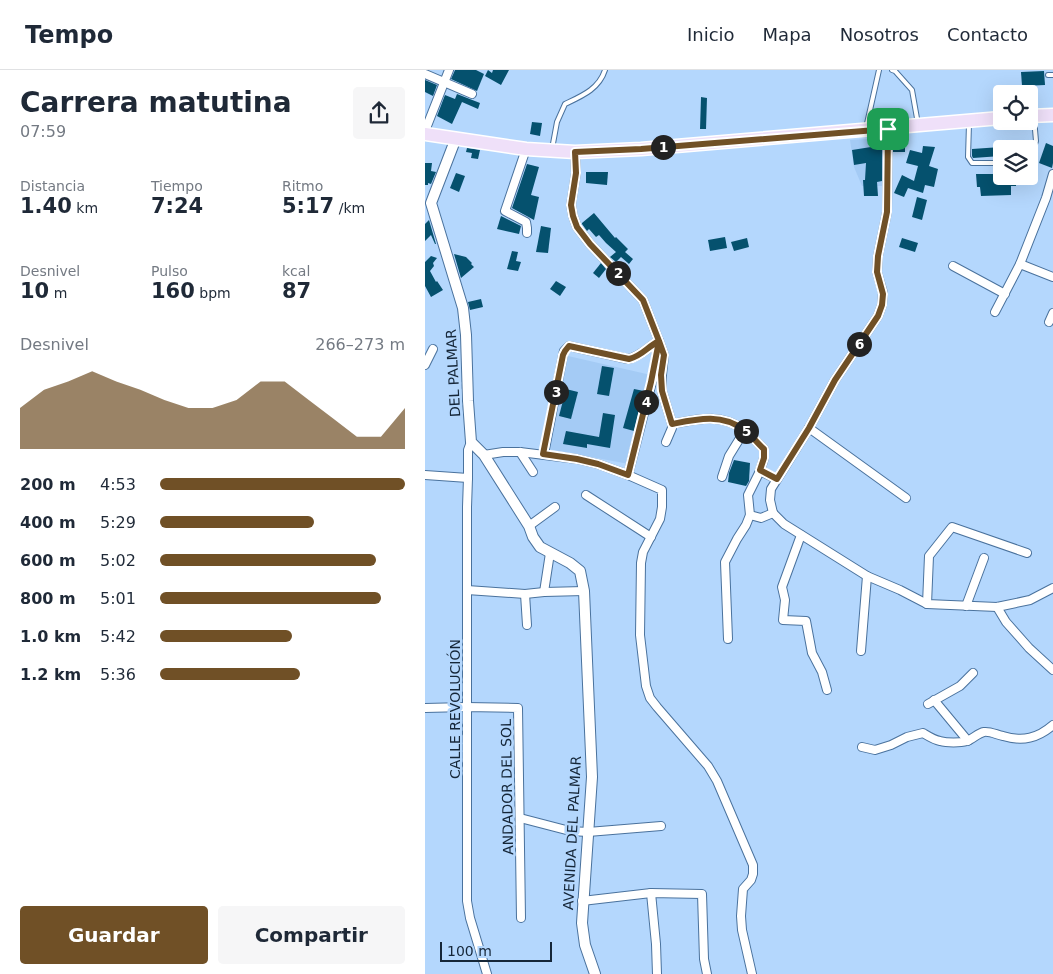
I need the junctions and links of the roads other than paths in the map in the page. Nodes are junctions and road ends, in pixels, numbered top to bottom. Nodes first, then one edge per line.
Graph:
1 (449, 70) edge
2 (605, 70) edge
3 (879, 70) edge
4 (892, 70) edge
5 (425, 74) edge
6 (444, 83) junction
7 (472, 94) dead end
8 (1053, 114) edge
9 (1038, 115) edge
10 (993, 119) edge
11 (969, 121) junction
12 (918, 126) junction
13 (888, 129) junction
14 (865, 131) junction
15 (425, 132) edge
16 (456, 138) junction
17 (525, 149) junction
18 (552, 150) junction
19 (575, 152) junction
20 (993, 163) edge
21 (1053, 174) edge
22 (431, 203) junction
23 (425, 212) edge
24 (527, 233) dead end
25 (1020, 264) junction
26 (953, 266) dead end
27 (1053, 277) edge
28 (1005, 294) junction
29 (995, 312) dead end
30 (1053, 313) edge
31 (1049, 322) dead end
32 (659, 341) junction
33 (433, 349) dead end
34 (425, 365) edge
35 (672, 424) junction
36 (809, 428) junction
37 (745, 430) junction
38 (471, 442) junction
39 (666, 442) dead end
40 (520, 452) junction
41 (543, 454) junction
42 (484, 455) junction
43 (760, 470) junction
44 (533, 472) dead end
45 (425, 475) edge
46 (628, 475) junction
47 (722, 477) dead end
48 (468, 478) junction
49 (777, 479) junction
50 (585, 495) dead end
51 (907, 498) dead end
52 (555, 506) dead end
53 (773, 513) junction
54 (750, 515) junction
55 (529, 526) junction
56 (801, 535) junction
57 (651, 537) junction
58 (550, 553) junction
59 (1027, 553) dead end
60 (984, 558) dead end
61 (867, 576) junction
62 (1053, 588) edge
63 (467, 590) junction
64 (584, 591) junction
65 (544, 592) junction
66 (525, 594) junction
67 (927, 604) junction
68 (966, 606) junction
69 (997, 607) junction
70 (527, 625) dead end
71 (727, 639) dead end
72 (861, 651) dead end
73 (1053, 670) edge
74 (973, 673) dead end
75 (827, 690) dead end
76 (466, 707) junction
77 (425, 708) edge
78 (1053, 725) edge
79 (968, 741) junction
80 (862, 747) dead end
81 (520, 818) junction
82 (661, 826) dead end
83 (588, 832) junction
84 (651, 894) junction
85 (582, 901) junction
86 (521, 918) dead end
87 (487, 974) edge
88 (595, 974) edge
89 (657, 974) edge
90 (707, 974) edge
91 (752, 974) edge

1 - 6 street
2 - 18 lane
3 - 14 lane
4 - 12 lane
5 - 6 street
6 - 7 street
6 - 15 street
8 - 9 main road
10 - 11 main road
11 - 12 main road
11 - 20 lane
12 - 13 main road
13 - 14 main road
13 - 36 street
14 - 19 main road
15 - 16 main road
16 - 17 main road
16 - 22 street
17 - 18 main road
17 - 24 street
18 - 19 main road
19 - 32 street
21 - 25 street
22 - 23 street
22 - 38 street, DEL PALMAR
25 - 27 street
25 - 28 street
26 - 28 street
28 - 29 street
30 - 31 street
32 - 35 street
32 - 41 street
32 - 46 street
33 - 34 street
35 - 37 street
35 - 39 street
36 - 49 street
36 - 51 street
37 - 43 street
37 - 47 street
38 - 42 street
38 - 48 street, CALLE REVOLUCIÓN
40 - 41 street
40 - 42 street
40 - 44 street
41 - 46 street
42 - 55 street
43 - 49 street
43 - 54 street
45 - 48 street
46 - 57 street
48 - 63 street, CALLE REVOLUCIÓN
49 - 53 street
50 - 57 street
52 - 55 street
53 - 54 street
53 - 56 street
54 - 71 street
55 - 58 street
56 - 61 street
56 - 75 street
57 - 91 street
58 - 64 street, AVENIDA DEL PALMAR
58 - 65 street
59 - 67 street
60 - 68 street
61 - 67 street
61 - 72 street
62 - 69 street
63 - 66 street
63 - 76 street, CALLE REVOLUCIÓN
64 - 65 street
64 - 83 street, AVENIDA DEL PALMAR
65 - 66 street
66 - 70 street
67 - 68 street
68 - 69 street
69 - 73 street
74 - 79 street
76 - 77 street
76 - 81 street, ANDADOR DEL SOL
76 - 87 street, CALLE REVOLUCIÓN
78 - 79 street
79 - 80 street
81 - 83 street
81 - 86 street, ANDADOR DEL SOL
82 - 83 street
83 - 85 street, AVENIDA DEL PALMAR
84 - 85 street
84 - 89 street
84 - 90 street
85 - 88 street, AVENIDA DEL PALMAR

